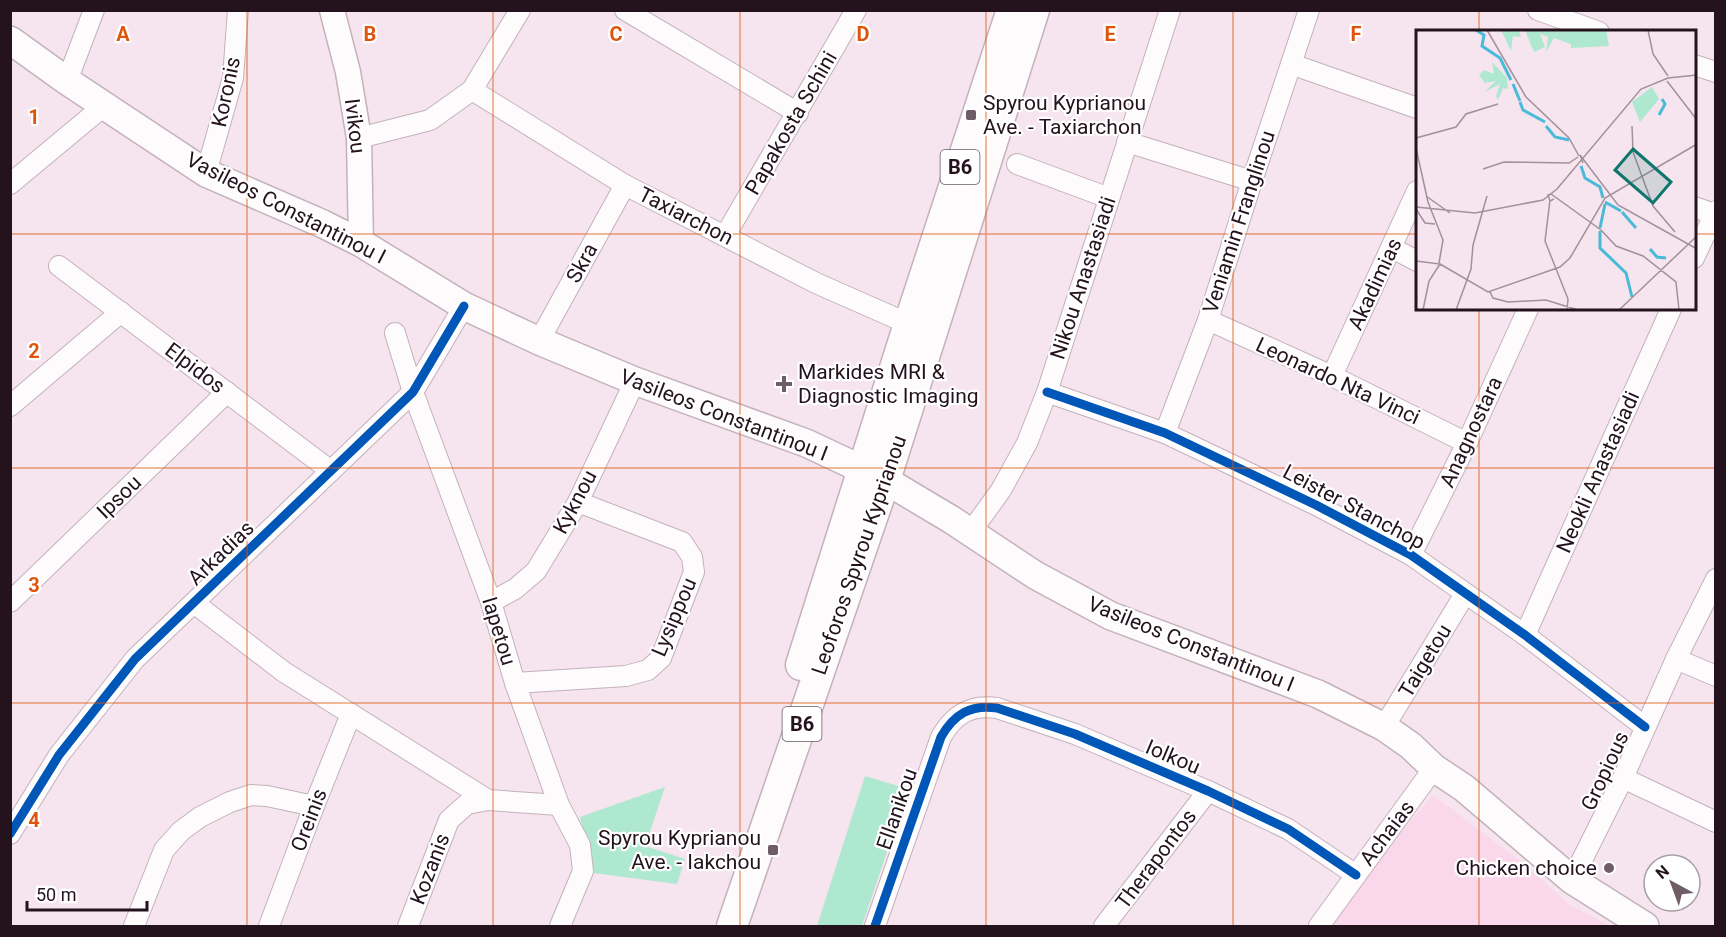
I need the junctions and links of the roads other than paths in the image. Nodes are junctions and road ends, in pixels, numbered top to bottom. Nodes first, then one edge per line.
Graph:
1 (94, 10) edge
2 (238, 10) edge
3 (333, 10) edge
4 (520, 10) edge
5 (625, 10) edge
6 (856, 10) edge
7 (1012, 10) edge
8 (1034, 10) edge
9 (1170, 10) edge
10 (1309, 10) edge
11 (1538, 10) edge
12 (1593, 30) edge
13 (10, 40) edge
14 (1291, 64) junction
15 (1696, 65) edge
16 (1716, 72) edge
17 (67, 81) junction
18 (472, 90) junction
19 (105, 105) junction
20 (1416, 108) edge
21 (798, 113) junction
22 (359, 138) junction
23 (1127, 142) junction
24 (1017, 164) dead end
25 (206, 173) junction
26 (1251, 181) junction
27 (10, 184) edge
28 (626, 185) junction
29 (1416, 193) edge
30 (1109, 198) junction
31 (1696, 207) edge
32 (1715, 213) edge
33 (725, 236) junction
34 (361, 243) junction
35 (1392, 248) junction
36 (1696, 256) edge
37 (1416, 260) edge
38 (59, 266) dead end
39 (464, 306) junction
40 (1671, 310) edge
41 (1524, 311) edge
42 (121, 312) junction
43 (1208, 320) junction
44 (909, 324) junction
45 (395, 333) dead end
46 (539, 341) junction
47 (1332, 376) junction
48 (635, 381) junction
49 (227, 392) junction
50 (413, 392) junction
51 (1047, 392) junction
52 (10, 406) edge
53 (1165, 433) junction
54 (1467, 443) junction
55 (331, 471) junction
56 (873, 476) junction
57 (578, 502) junction
58 (970, 532) junction
59 (1411, 555) junction
60 (1716, 579) edge
61 (1465, 594) junction
62 (10, 602) edge
63 (491, 602) junction
64 (194, 603) junction
65 (1524, 635) junction
66 (1676, 659) junction
67 (1716, 676) edge
68 (515, 683) junction
69 (963, 711) joint
70 (351, 714) junction
71 (1384, 727) junction
72 (1645, 727) junction
73 (1434, 768) junction
74 (1623, 778) junction
75 (1208, 791) junction
76 (488, 800) junction
77 (559, 804) junction
78 (314, 806) junction
79 (1716, 822) edge
80 (10, 834) edge
81 (1356, 875) junction
82 (1572, 880) junction
83 (134, 927) edge
84 (269, 927) edge
85 (408, 927) edge
86 (560, 927) edge
87 (713, 927) edge
88 (732, 927) edge
89 (875, 927) edge
90 (1104, 927) edge
91 (1319, 927) edge
92 (1645, 927) edge

1 - 17 street
2 - 25 street, Koronis
3 - 22 street, Ivikou
4 - 18 street
5 - 21 street
6 - 21 street, Papakosta Schini
7 - 44 main road, Leoforos Spyrou Kyprianou / B6
8 - 56 main road, Leoforos Spyrou Kyprianou / B6
9 - 23 street, Nikou Anastasiadi
10 - 14 street, Veniamin Franglinou
11 - 12 street
13 - 17 main road, Vasileos Constantinou I
14 - 20 street
14 - 26 street, Veniamin Franglinou
15 - 16 street
17 - 19 main road, Vasileos Constantinou I
18 - 22 street
18 - 28 street, Taxiarchon
19 - 25 main road, Vasileos Constantinou I
19 - 27 street
21 - 33 street, Papakosta Schini
22 - 34 street, Ivikou
23 - 26 street
23 - 30 street, Nikou Anastasiadi
24 - 30 street
25 - 34 main road, Vasileos Constantinou I
26 - 43 street, Veniamin Franglinou
28 - 33 street, Taxiarchon
28 - 46 street, Skra
29 - 35 street, Akadimias
30 - 51 street, Nikou Anastasiadi
31 - 32 street
32 - 36 street
33 - 44 street, Taxiarchon
34 - 39 main road, Vasileos Constantinou I
35 - 37 street
35 - 47 street, Akadimias
38 - 42 street, Elpidos
39 - 46 main road, Vasileos Constantinou I
39 - 50 street, Arkadias
40 - 65 street, Neokli Anastasiadi
41 - 54 street, Anagnostara
42 - 49 street, Elpidos
42 - 52 street
43 - 47 street, Leonardo Nta Vinci
43 - 53 street, Veniamin Franglinou
44 - 56 main road, Leoforos Spyrou Kyprianou / B6
45 - 50 street, Iapetou
46 - 48 main road, Vasileos Constantinou I
47 - 54 street, Leonardo Nta Vinci
48 - 56 main road, Vasileos Constantinou I
48 - 57 street, Kyknou
49 - 55 street, Elpidos
49 - 62 street, Ipsou
50 - 55 street, Arkadias
50 - 63 street, Iapetou
51 - 53 street, Leister Stanchop
51 - 58 street, Nikou Anastasiadi
53 - 59 street, Leister Stanchop
54 - 59 street, Anagnostara
55 - 64 street, Arkadias
56 - 58 main road, Vasileos Constantinou I
56 - 87 main road, Leoforos Spyrou Kyprianou / B6
56 - 88 main road, Leoforos Spyrou Kyprianou / B6
57 - 63 street, Kyknou
57 - 68 street, Lysippou
58 - 71 main road, Vasileos Constantinou I
59 - 61 street, Leister Stanchop
60 - 66 street, Gropious
61 - 65 street, Leister Stanchop
61 - 71 street, Taigetou
63 - 68 street, Iapetou
64 - 70 street
64 - 80 street, Arkadias
65 - 72 street, Leister Stanchop
66 - 67 street
66 - 72 street, Gropious
68 - 77 street, Iapetou
69 - 75 street, Iolkou
69 - 89 street, Ellanikou
70 - 76 street
70 - 78 street, Oreinis
71 - 73 main road, Vasileos Constantinou I
72 - 74 street, Gropious
73 - 81 street, Achaias
73 - 82 main road, Vasileos Constantinou I
74 - 79 street
74 - 82 street, Gropious
75 - 81 street, Iolkou
75 - 90 street, Therapontos
76 - 77 street, Kozanis
76 - 85 street, Kozanis
77 - 86 street, Iapetou
78 - 83 street
78 - 84 street, Oreinis
81 - 91 street, Achaias
82 - 92 main road, Vasileos Constantinou I

